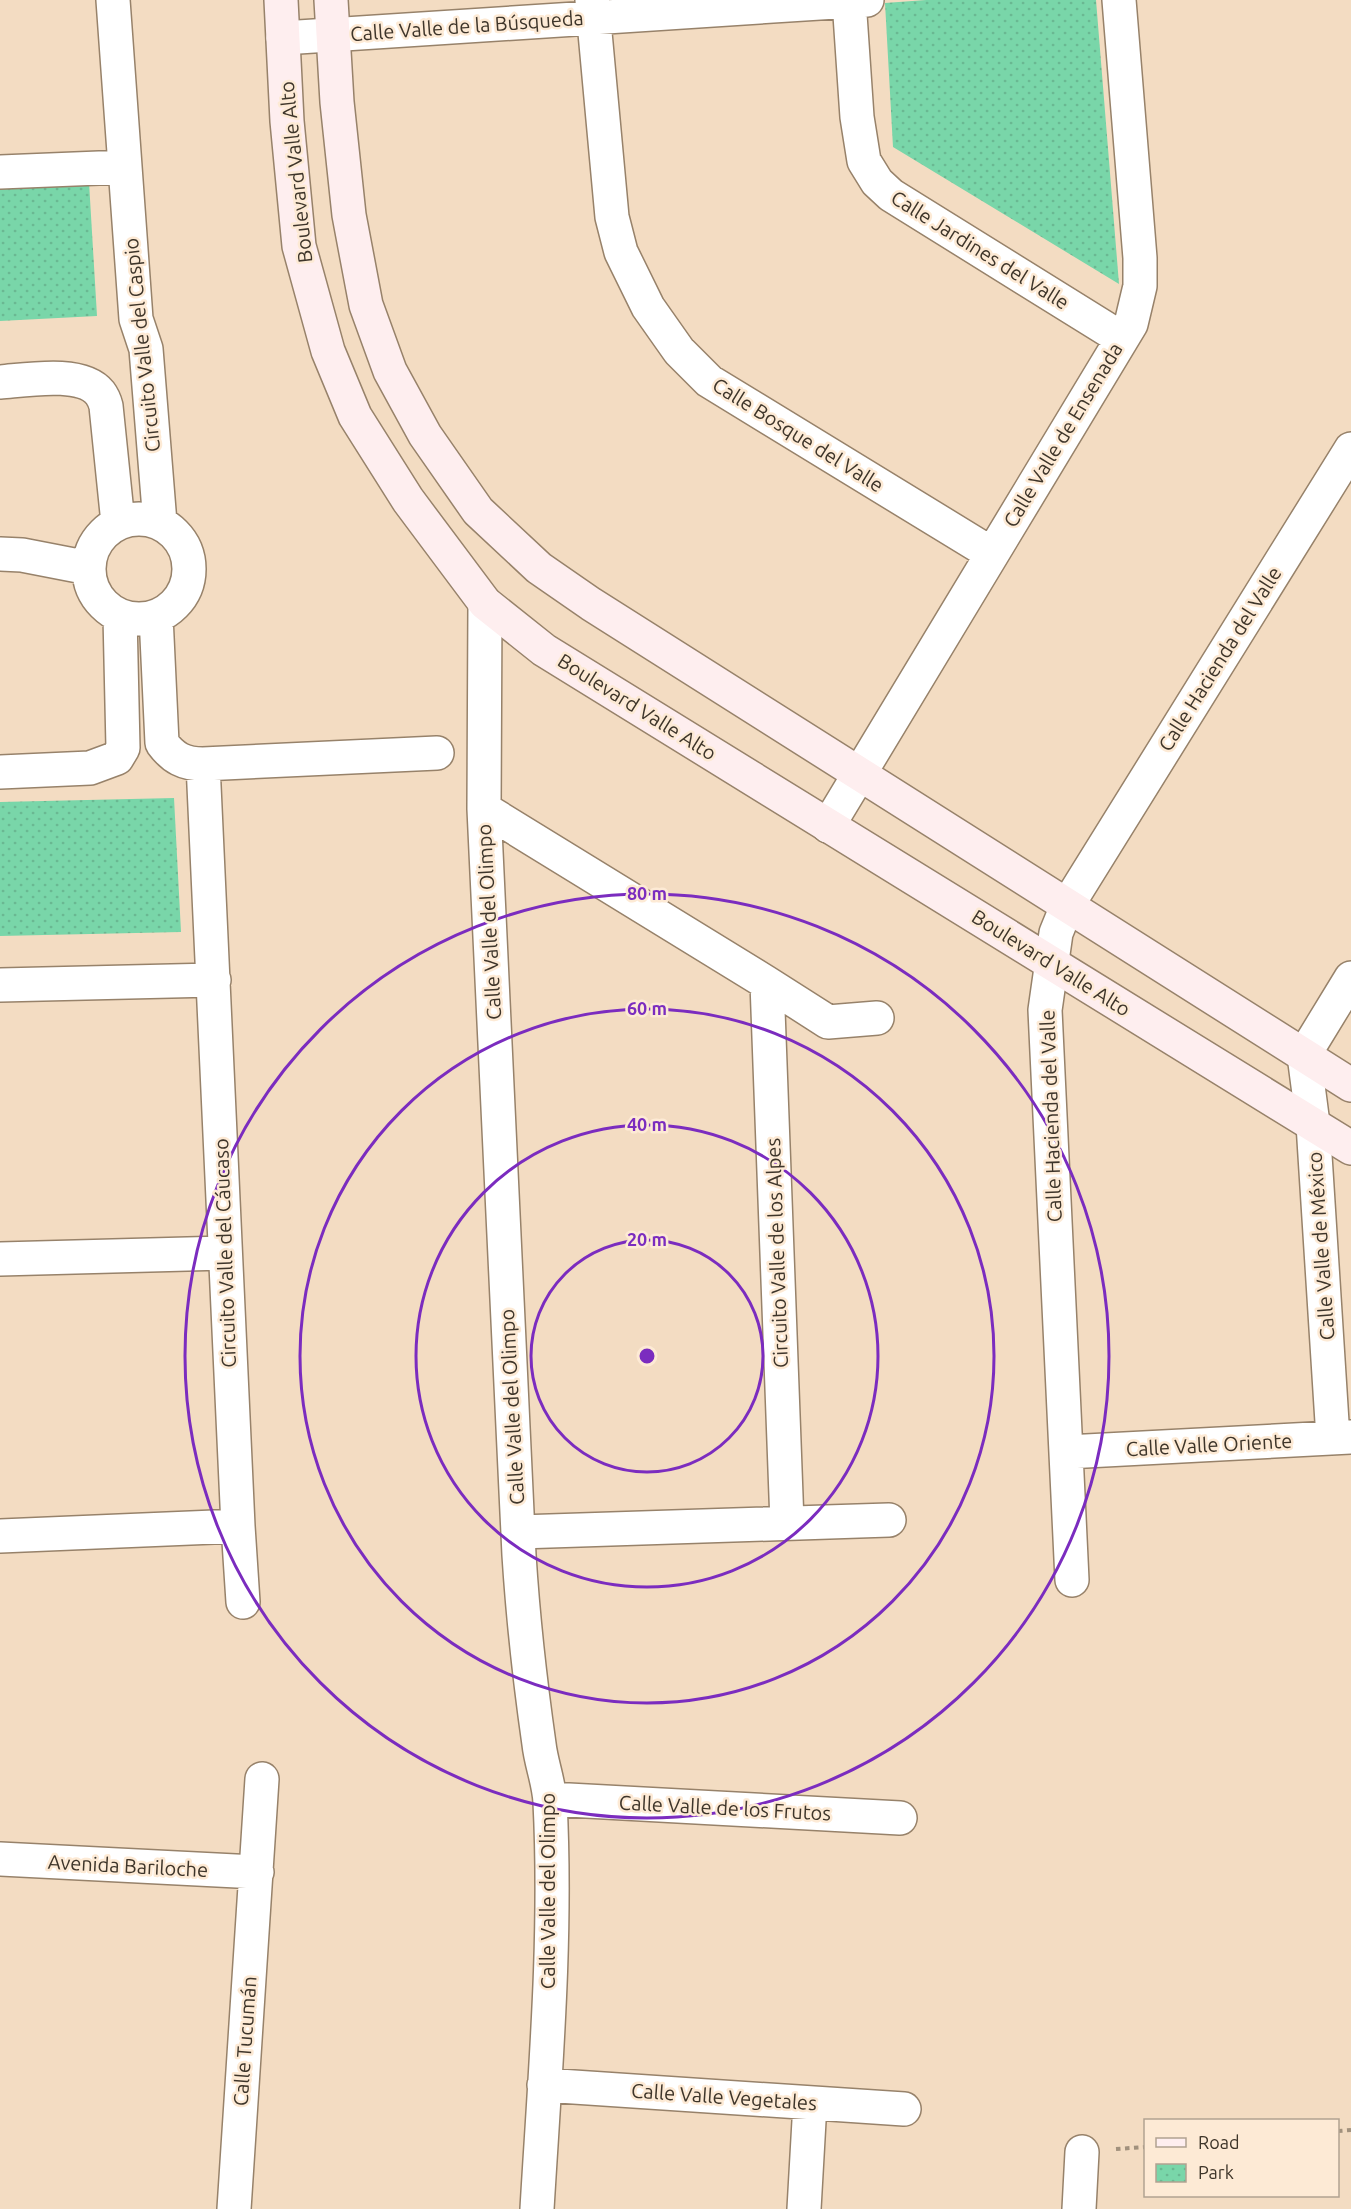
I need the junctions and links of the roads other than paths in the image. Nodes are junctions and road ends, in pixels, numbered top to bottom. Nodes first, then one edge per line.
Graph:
1 (113, 0) edge
2 (281, 0) edge
3 (331, 0) edge
4 (855, 0) edge
5 (1119, 0) edge
6 (593, 9) edge
7 (334, 34) junction
8 (283, 38) junction
9 (124, 167) junction
10 (0, 172) edge
11 (1122, 338) junction
12 (0, 382) edge
13 (1351, 449) edge
14 (118, 523) junction
15 (160, 523) junction
16 (0, 554) edge
17 (992, 554) junction
18 (89, 568) junction
19 (485, 603) junction
20 (120, 616) junction
21 (156, 616) junction
22 (436, 753) dead end
23 (203, 765) junction
24 (0, 772) edge
25 (860, 774) junction
26 (484, 809) junction
27 (828, 826) junction
28 (1067, 906) junction
29 (1051, 963) junction
30 (1351, 978) edge
31 (214, 980) junction
32 (767, 983) junction
33 (0, 985) edge
34 (877, 1018) dead end
35 (1305, 1055) junction
36 (1351, 1085) edge
37 (1313, 1124) junction
38 (1351, 1148) edge
39 (225, 1253) junction
40 (0, 1259) edge
41 (1342, 1437) edge
42 (1067, 1452) junction
43 (889, 1520) dead end
44 (787, 1524) junction
45 (238, 1526) junction
46 (519, 1532) junction
47 (0, 1536) edge
48 (1072, 1580) dead end
49 (243, 1602) dead end
50 (262, 1779) dead end
51 (550, 1799) junction
52 (900, 1818) dead end
53 (0, 1859) edge
54 (257, 1872) junction
55 (544, 2085) junction
56 (810, 2103) junction
57 (904, 2109) dead end
58 (1082, 2152) dead end
59 (234, 2209) edge
60 (537, 2209) edge
61 (804, 2209) edge
62 (1079, 2209) edge

1 - 9 street, Circuito Valle del Caspio
2 - 8 street, Boulevard Valle Alto
3 - 7 street
4 - 6 street, Calle Valle de la Búsqueda
4 - 11 street, Calle Jardines del Valle
5 - 11 street, Calle Valle de Ensenada
6 - 7 street, Calle Valle de la Búsqueda
6 - 17 street, Calle Bosque del Valle
7 - 8 street, Calle Valle de la Búsqueda
7 - 25 street
8 - 19 street, Boulevard Valle Alto
9 - 10 street
9 - 15 street, Circuito Valle del Caspio
11 - 17 street, Calle Valle de Ensenada
12 - 14 street
13 - 28 street, Calle Hacienda del Valle
14 - 15 street
14 - 18 street
15 - 21 street
16 - 18 street
17 - 25 street, Calle Valle de Ensenada
18 - 20 street
19 - 26 street, Calle Valle del Olimpo
19 - 27 street, Boulevard Valle Alto
20 - 21 street
20 - 24 street
21 - 23 street
22 - 23 street
23 - 31 street, Circuito Valle del Cáucaso
25 - 27 street, Calle Valle de Ensenada
25 - 28 street
26 - 32 street
26 - 46 street, Calle Valle del Olimpo
27 - 29 street, Boulevard Valle Alto
28 - 29 street, Calle Hacienda del Valle
28 - 35 street
29 - 37 street, Boulevard Valle Alto
29 - 42 street, Calle Hacienda del Valle
30 - 35 street
31 - 33 street
31 - 39 street, Circuito Valle del Cáucaso
32 - 34 street
32 - 44 street, Circuito Valle de los Alpes
35 - 36 street
35 - 37 street, Calle Valle de México
37 - 38 street, Boulevard Valle Alto
37 - 41 street, Calle Valle de México
39 - 40 street
39 - 45 street, Circuito Valle del Cáucaso
41 - 42 street, Calle Valle Oriente
42 - 48 street, Calle Hacienda del Valle
43 - 44 street
44 - 46 street
45 - 47 street
45 - 49 street, Circuito Valle del Cáucaso
46 - 51 street, Calle Valle del Olimpo
50 - 54 street, Calle Tucumán
51 - 52 street, Calle Valle de los Frutos
51 - 55 street, Calle Valle del Olimpo
53 - 54 street, Avenida Bariloche
54 - 59 street, Calle Tucumán
55 - 56 street, Calle Valle Vegetales
55 - 60 street, Calle Valle del Olimpo
56 - 57 street, Calle Valle Vegetales
56 - 61 street
58 - 62 street

